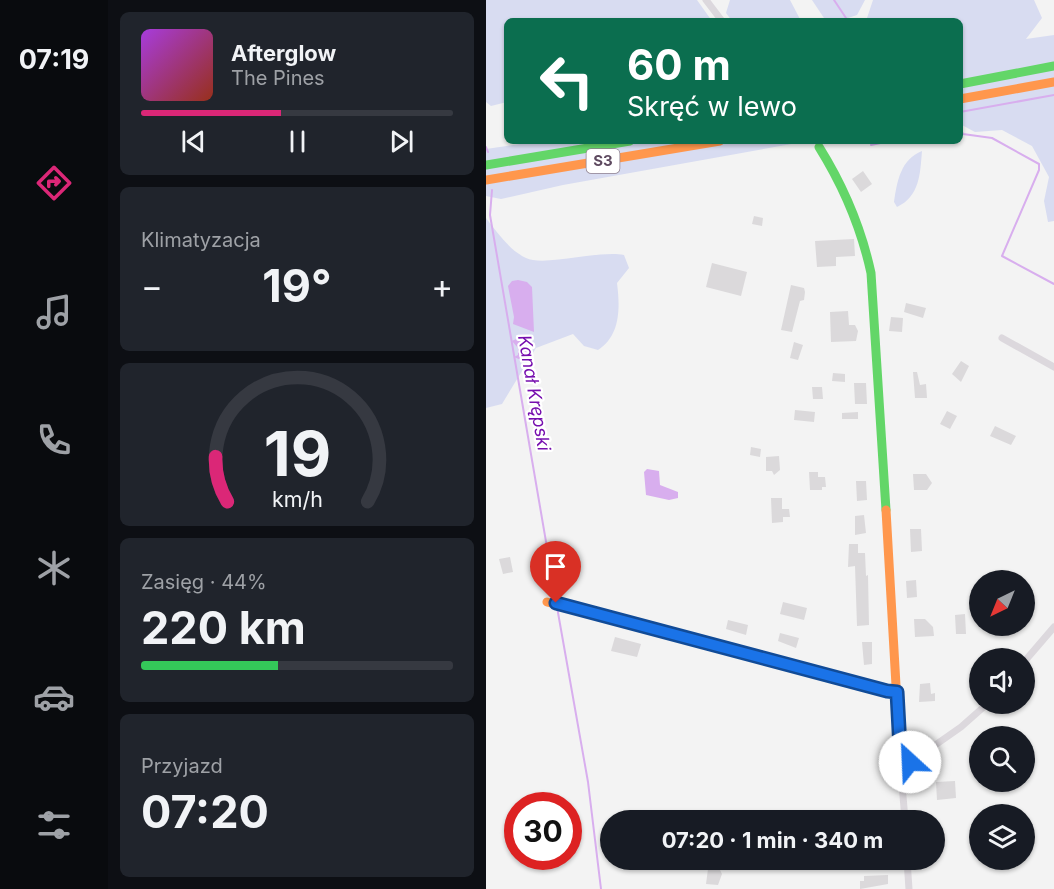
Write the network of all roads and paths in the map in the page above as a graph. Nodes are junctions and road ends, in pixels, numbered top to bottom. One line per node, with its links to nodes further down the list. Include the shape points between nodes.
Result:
1 (706, 0): 2 (street)
2 (720, 18)
3 (1054, 66): 5 (main road)
4 (1054, 82): 6 (main road)
5 (963, 83)
6 (963, 98)
7 (612, 144): 10 (main road, S3)
8 (702, 144): 11 (main road, S3)
9 (819, 147): 17 (main road, via 856,214 872,282)
10 (486, 165)
11 (486, 180)
12 (1002, 339): 13 (street)
13 (1054, 367)
14 (547, 602): 17 (main road)
15 (1054, 627): 16 (street)
16 (1035, 649)
17 (897, 692): 19 (main road, via 900,748)
18 (976, 714): 19 (street)
19 (909, 764): 20 (street, via 902,784)
20 (904, 810)
21 (908, 870): 22 (street)
22 (909, 889)

